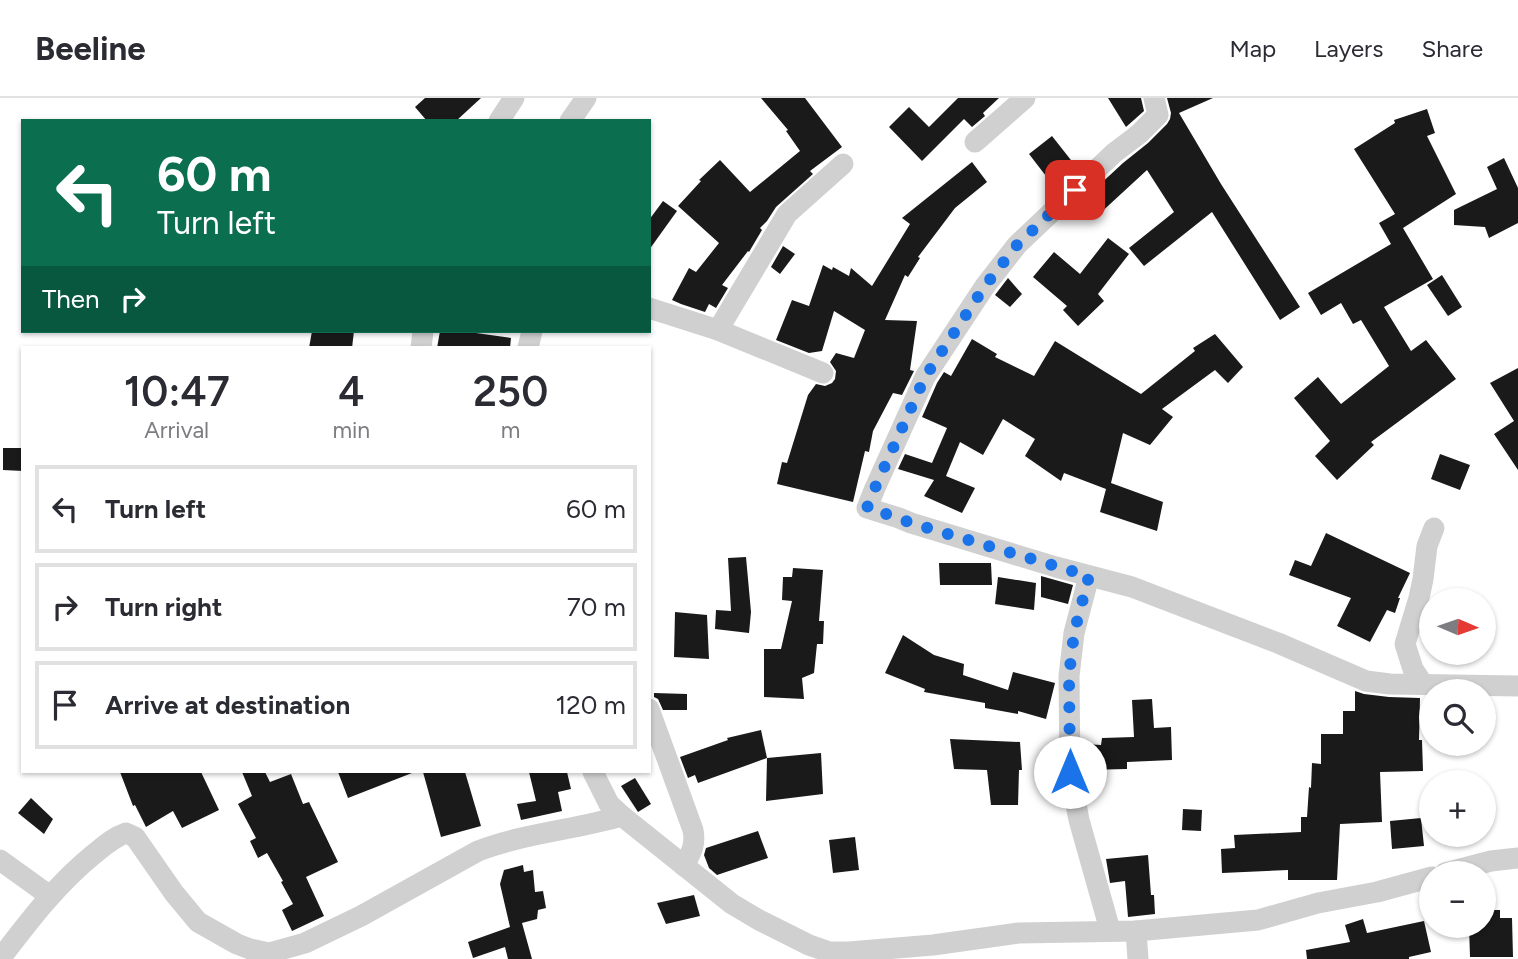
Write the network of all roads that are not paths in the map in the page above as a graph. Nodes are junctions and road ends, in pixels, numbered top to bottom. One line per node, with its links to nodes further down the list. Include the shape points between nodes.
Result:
1 (514, 98): 5 (street)
2 (586, 98): 6 (street)
3 (1025, 98): 7 (street)
4 (1154, 98): 13 (street, via 1158,116 1017,245 985,286 925,377 867,508)
5 (500, 119)
6 (571, 119)
7 (975, 142)
8 (844, 164): 10 (street, via 788,214)
9 (651, 309): 10 (street)
10 (718, 330): 11 (street)
11 (823, 373)
12 (1434, 528): 14 (street, via 1405,644)
13 (1089, 576): 15 (street, via 1132,587 1366,681); 27 (street, via 1070,665 1070,772)
14 (1420, 679)
15 (1419, 684)
16 (1496, 686): 17 (street)
17 (1518, 686)
18 (651, 715): 24 (street, via 695,839)
19 (594, 773): 20 (street, via 609,804)
20 (622, 816): 24 (street); 26 (street, via 478,851 361,916 305,943 269,953 237,944 198,922 135,837 126,833 97,851)
21 (1518, 858): 23 (street)
22 (0, 860): 26 (street)
23 (1491, 861)
24 (684, 866): 27 (street, via 750,915 829,952 1019,933)
25 (1419, 881): 28 (street, via 1258,920)
26 (50, 896): 29 (street)
27 (1110, 930): 28 (street)
28 (1136, 931): 30 (street)
29 (0, 959)
30 (1138, 959)

